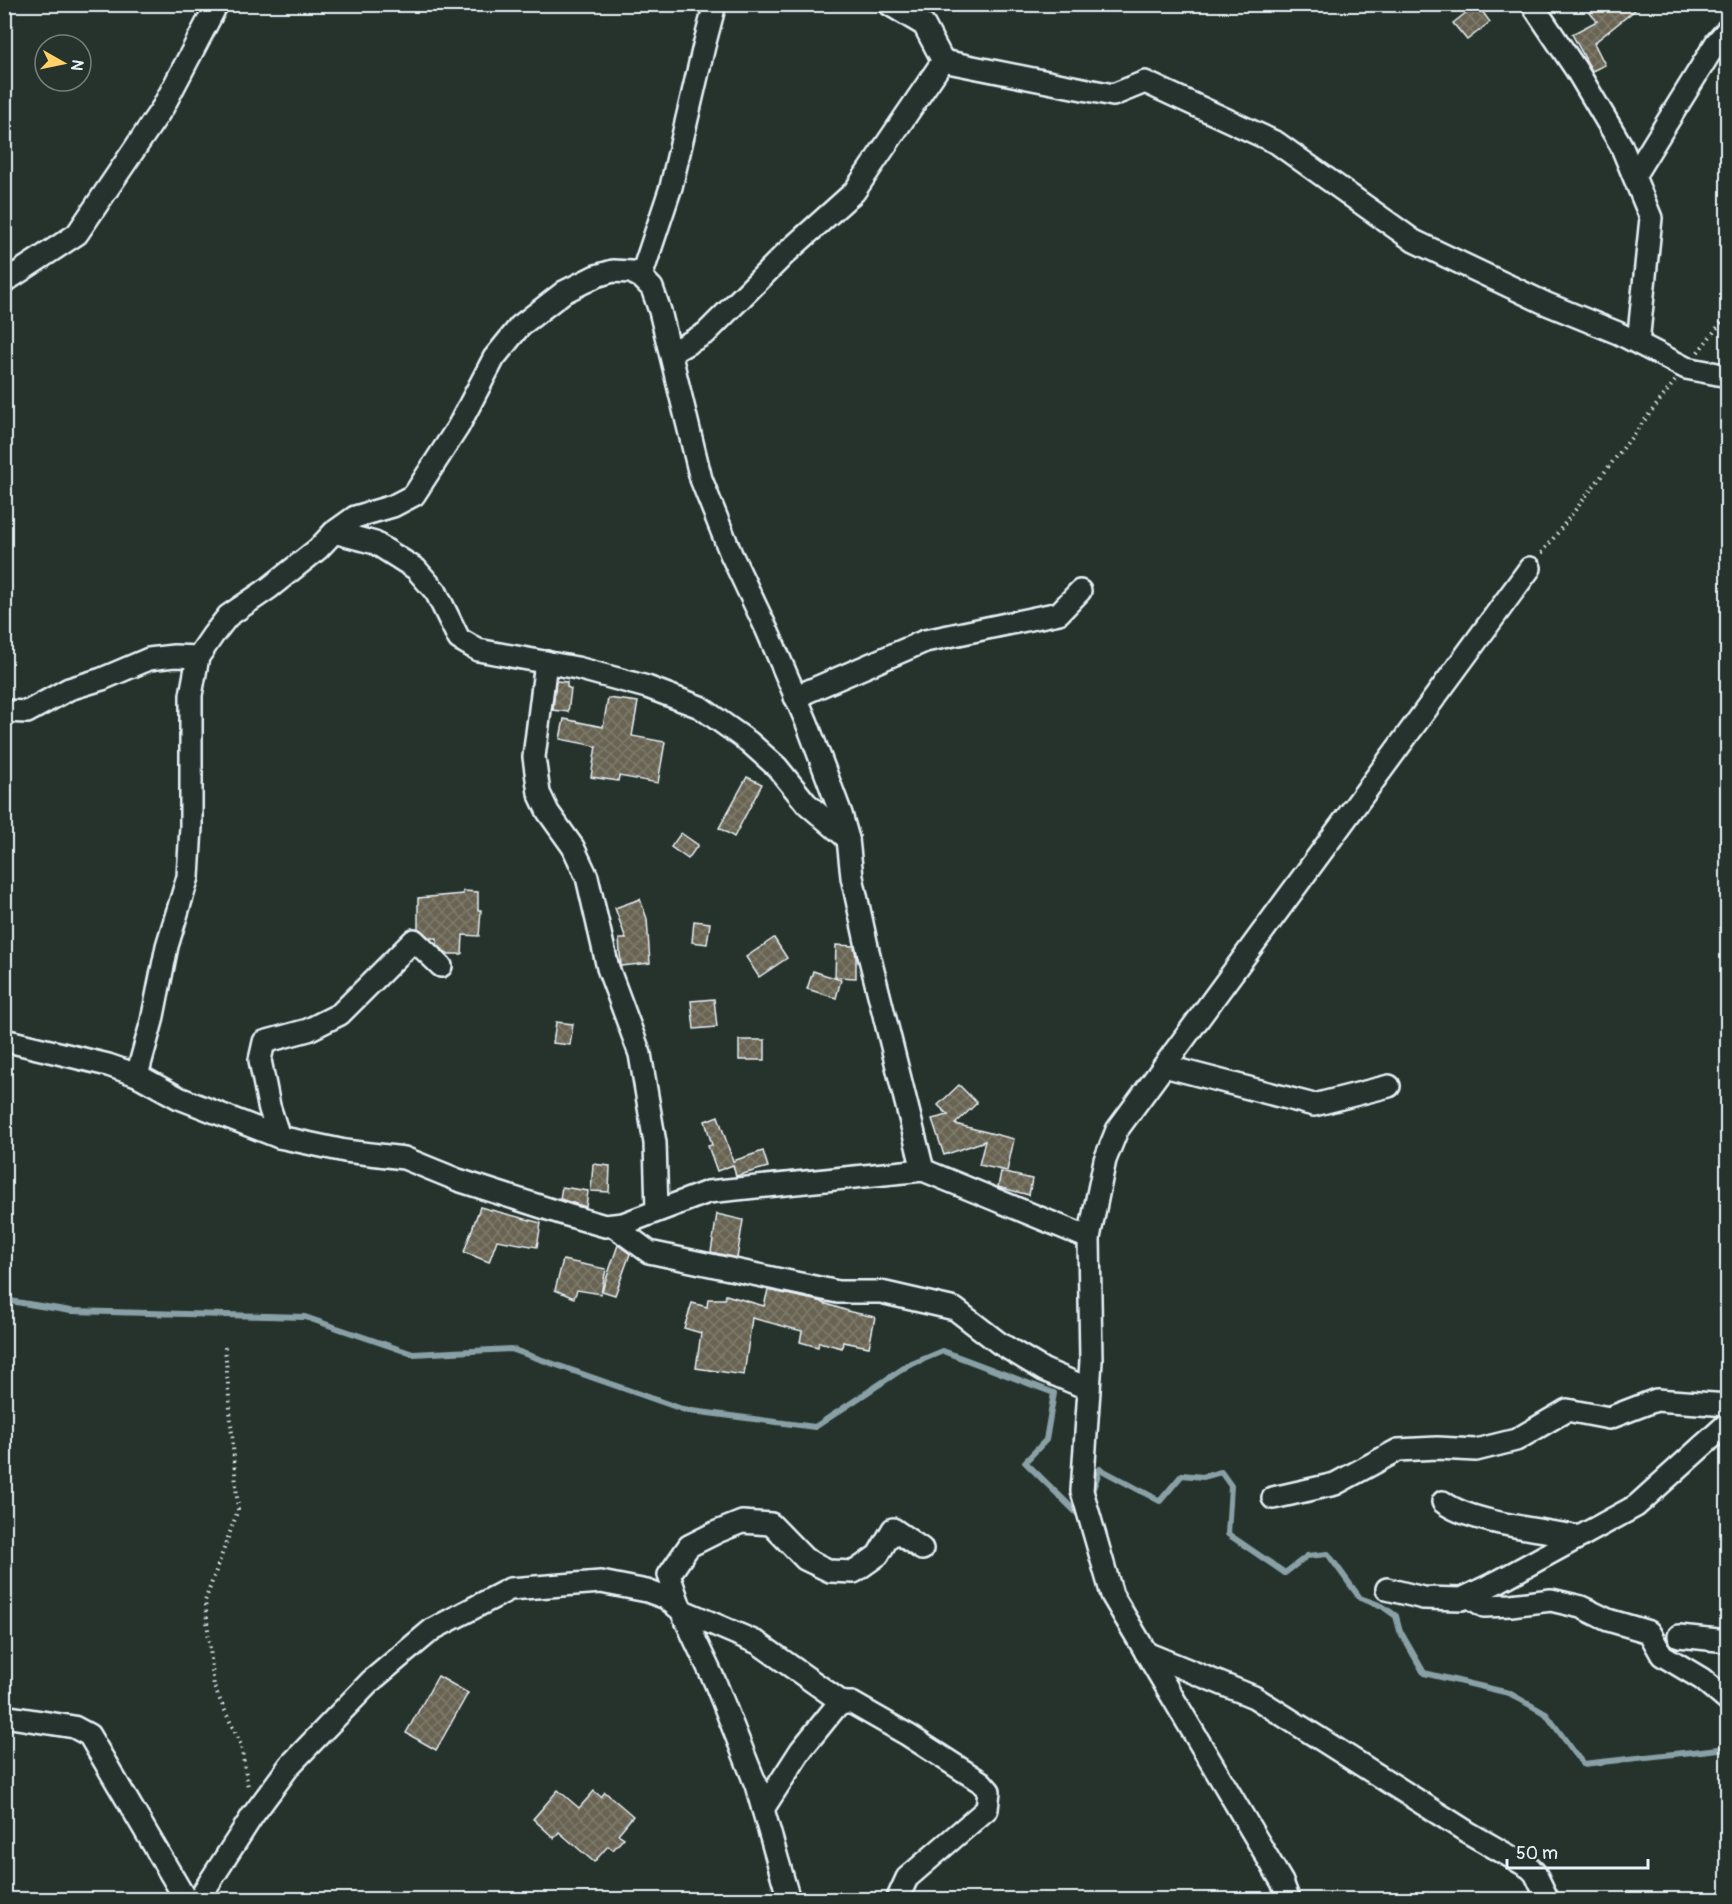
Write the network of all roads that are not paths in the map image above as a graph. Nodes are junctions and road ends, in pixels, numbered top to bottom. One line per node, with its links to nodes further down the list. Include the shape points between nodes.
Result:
1 (217, 4): 9 (street, via 163,107 77,234)
2 (716, 4): 8 (street, via 671,187)
3 (889, 4): 6 (street, via 924,25)
4 (1532, 4): 7 (street, via 1621,145)
5 (1728, 29): 7 (street)
6 (943, 61): 10 (street, via 1113,95 1145,82 1276,143 1414,241); 11 (street, via 854,192 706,333)
7 (1634, 176): 10 (street, via 1651,218)
8 (641, 277): 11 (street, via 652,288); 13 (street, via 631,272 596,276 564,292 520,326 494,358 458,427 414,495 355,517)
9 (4, 282)
10 (1638, 343): 12 (street, via 1686,368)
11 (671, 353): 18 (street, via 701,479)
12 (1728, 376)
13 (334, 532): 16 (street, via 269,588 228,616); 17 (street, via 375,543 416,569 436,592 459,639 478,650)
14 (1530, 568): 23 (street)
15 (1080, 591): 18 (street, via 1059,613 925,641)
16 (198, 657): 19 (street, via 149,659 69,689 27,712); 24 (street, via 191,695 188,877 167,946)
17 (546, 662): 20 (street, via 647,687 700,707 777,767 806,803); 28 (street, via 534,757 539,793 587,877 608,968 640,1054 655,1143)
18 (795, 697): 20 (street)
19 (4, 711)
20 (848, 839): 27 (street, via 868,951)
21 (441, 966): 26 (street, via 414,940 340,1014 308,1030 264,1042 260,1060 268,1106)
22 (4, 1040): 24 (street)
23 (1164, 1066): 25 (street, via 1314,1105); 30 (street, via 1117,1130 1105,1160)
24 (137, 1075): 26 (street, via 179,1098)
25 (1389, 1086)
26 (279, 1137): 29 (street, via 404,1158 458,1180)
27 (923, 1170): 28 (street, via 708,1192); 30 (street)
28 (657, 1210): 29 (street)
29 (614, 1226): 31 (street, via 649,1252 838,1292 881,1292 955,1309 999,1343 1044,1370)
30 (1089, 1238): 31 (street)
31 (1089, 1389): 43 (street, via 1082,1491 1112,1595)
32 (1728, 1405): 34 (street, via 1656,1400 1609,1418 1567,1410 1516,1440 1476,1450 1398,1450 1335,1484)
33 (1728, 1423): 36 (street, via 1636,1506)
34 (1273, 1498)
35 (1443, 1502): 36 (street, via 1453,1509 1491,1520)
36 (1580, 1537): 39 (street)
37 (922, 1549): 40 (street, via 893,1529 878,1555 854,1572 830,1570 805,1559 771,1524 742,1522 689,1546 669,1575)
38 (1387, 1589): 39 (street, via 1423,1598)
39 (1468, 1596): 44 (street, via 1484,1606 1551,1600 1649,1632 1662,1655 1702,1679)
40 (681, 1610): 45 (street, via 758,1643); 47 (street, via 715,1682); 49 (street, via 666,1598 601,1582 510,1589 433,1629 371,1681 290,1765)
41 (1679, 1636): 42 (street)
42 (1728, 1641)
43 (1146, 1653): 52 (street); 53 (street, via 1254,1697 1530,1868)
44 (1728, 1701)
45 (843, 1703): 47 (street, via 801,1750); 51 (street, via 852,1703 908,1735 989,1791 987,1809 907,1878)
46 (4, 1716): 48 (street, via 74,1727 89,1735)
47 (763, 1809): 50 (street)
48 (186, 1899)
49 (198, 1899)
50 (789, 1899)
51 (897, 1899)
52 (1289, 1899)
53 (1548, 1899)

